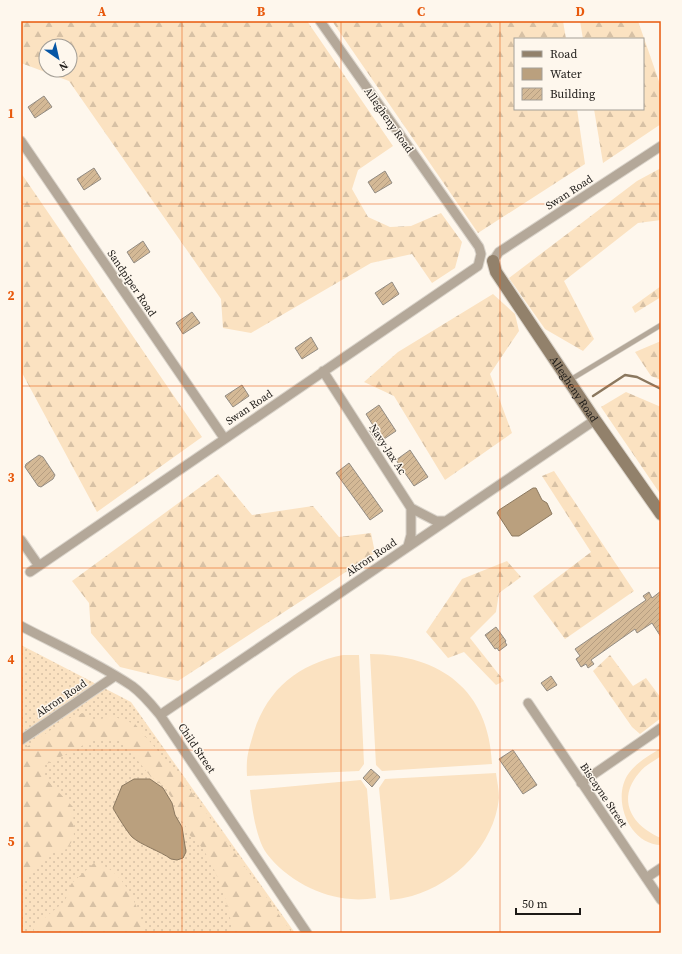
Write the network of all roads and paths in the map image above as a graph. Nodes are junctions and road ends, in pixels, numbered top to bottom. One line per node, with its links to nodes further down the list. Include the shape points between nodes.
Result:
1 (320, 21): 4 (street, Allegheny Road, via 479,247)
2 (21, 141): 10 (street, Sandpiper Road)
3 (661, 146): 5 (street, Swan Road, via 499,252)
4 (480, 260): 7 (street, Swan Road, via 474,270)
5 (493, 261): 8 (street, Allegheny Road, via 496,272)
6 (661, 325): 8 (lane)
7 (323, 371): 10 (street, Swan Road); 11 (street, Navy-Jax Ac)
8 (568, 380): 9 (street, Allegheny Road)
9 (595, 420): 12 (street, Allegheny Road); 13 (street, Akron Road)
10 (224, 438): 16 (street, Swan Road)
11 (412, 508): 13 (street, via 436,520); 15 (street)
12 (661, 514)
13 (446, 521): 15 (street, Akron Road)
14 (21, 540): 16 (street)
15 (408, 546): 21 (street, Akron Road)
16 (39, 566): 17 (street, Swan Road)
17 (30, 572)
18 (21, 626): 19 (street, Child Street)
19 (115, 676): 21 (street, Child Street, via 137,690); 23 (street, Akron Road)
20 (528, 703): 24 (street, Biscayne Street)
21 (160, 715): 28 (street, Child Street)
22 (661, 728): 24 (street)
23 (21, 740)
24 (581, 783): 26 (street, Biscayne Street)
25 (661, 868): 26 (street)
26 (646, 878): 27 (street, Biscayne Street)
27 (661, 900)
28 (307, 933)

